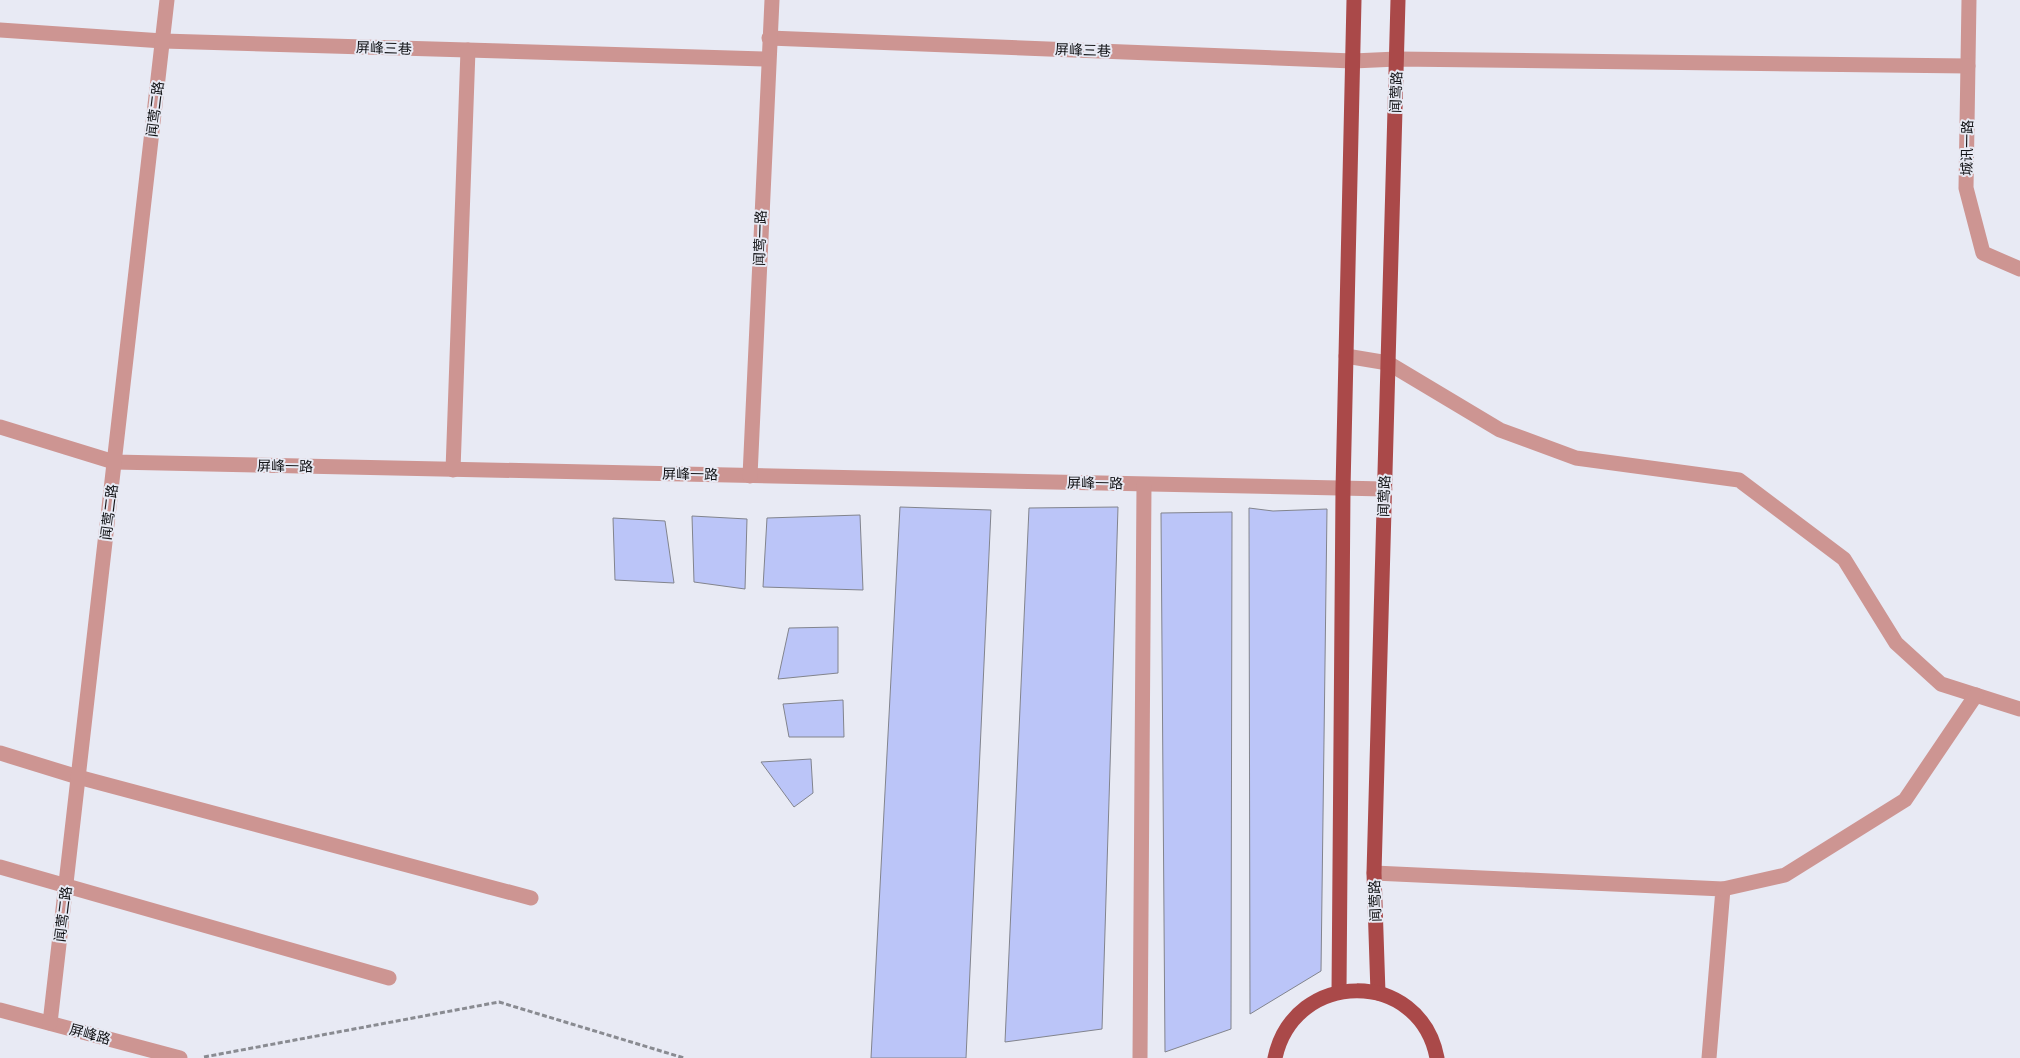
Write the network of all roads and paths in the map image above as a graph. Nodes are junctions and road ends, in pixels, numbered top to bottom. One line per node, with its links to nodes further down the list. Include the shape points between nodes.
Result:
1 (167, 0): 8 (street, 闻莺二路)
2 (772, 0): 7 (street, 闻莺一路)
3 (1354, 0): 12 (main road)
4 (1398, 0): 10 (main road, 闻莺路)
5 (1969, 0): 13 (street, 城讯一路)
6 (0, 30): 8 (street, 屏峰三巷)
7 (769, 38): 11 (street, 闻莺一路); 12 (street, 屏峰三巷)
8 (163, 41): 9 (street, 屏峰三巷); 18 (street, 闻莺二路)
9 (468, 50): 11 (street, 屏峰三巷); 19 (street)
10 (1397, 59): 12 (street, 屏峰三巷); 13 (street, 屏峰三巷); 16 (main road, 闻莺路)
11 (768, 60): 20 (street, 闻莺一路)
12 (1353, 61): 15 (main road)
13 (1968, 66): 14 (street, 城讯一路, via 1966,188 1980,244 1983,254)
14 (2020, 269)
15 (1346, 356): 16 (street); 22 (main road)
16 (1388, 363): 23 (main road, 闻莺路); 24 (street, via 1500,430 1576,458 1739,480 1844,559 1902,649 1941,684)
17 (0, 427): 18 (street, 屏峰一路)
18 (114, 462): 19 (street, 屏峰一路); 27 (street, 闻莺二路)
19 (453, 470): 20 (street, 屏峰一路)
20 (750, 476): 21 (street, 屏峰一路)
21 (1144, 484): 22 (street, 屏峰一路); 41 (street)
22 (1343, 489): 23 (street, 屏峰一路); 34 (main road)
23 (1385, 490): 29 (main road, 闻莺路)
24 (1976, 695): 25 (street); 31 (street, via 1905,800 1785,875)
25 (2020, 710)
26 (0, 753): 27 (street)
27 (78, 777): 30 (street, 闻莺二路); 32 (street)
28 (0, 867): 30 (street)
29 (1374, 873): 31 (street); 35 (main road, 闻莺路)
30 (66, 886): 33 (street); 37 (street, 闻莺二路)
31 (1723, 889): 44 (street)
32 (530, 898)
33 (390, 978)
34 (1339, 992): 35 (main road, via 1359,990); 42 (main road, via 1314,1001 1293,1019 1278,1042)
35 (1378, 993): 43 (main road, via 1402,1004 1421,1022 1434,1045)
36 (0, 1010): 37 (street, 屏峰路)
37 (50, 1023): 38 (street, 屏峰路)
38 (180, 1058)
39 (200, 1058): 40 (path, via 499,1002)
40 (684, 1058)
41 (1140, 1058)
42 (1275, 1058)
43 (1437, 1058)
44 (1709, 1058)

